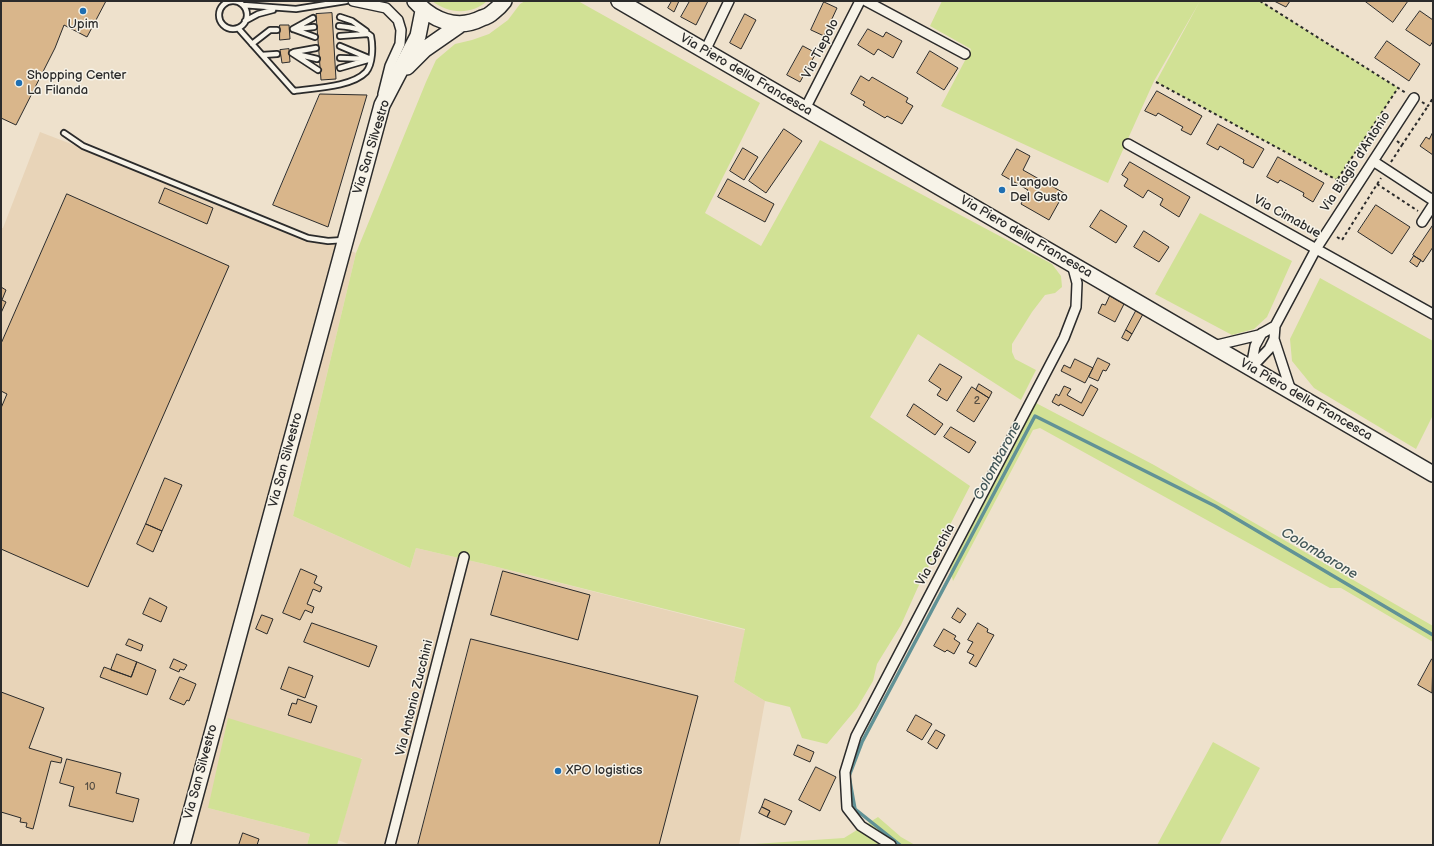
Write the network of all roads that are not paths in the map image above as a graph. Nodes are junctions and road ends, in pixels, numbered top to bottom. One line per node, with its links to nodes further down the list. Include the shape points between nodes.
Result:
1 (346, 1): 10 (lane, via 308,8)
2 (353, 1): 38 (street, via 386,8 398,20 401,30 400,44 390,66)
3 (504, 1): 14 (main road, via 492,13 475,22)
4 (620, 1): 26 (main road, Via Piero della Francesca)
5 (729, 1): 26 (street)
6 (860, 1): 39 (street, Via Tiepolo)
7 (866, 1): 29 (street)
8 (243, 5): 10 (lane); 13 (lane, via 247,13); 17 (lane, via 228,2 220,13 226,27)
9 (419, 6): 14 (main road, via 436,19); 36 (main road, Via San Silvestro, via 418,36)
10 (280, 9): 13 (lane, via 264,12)
11 (340, 17): 20 (lane, via 352,21)
12 (313, 18): 18 (lane)
13 (245, 21): 17 (lane)
14 (461, 24): 36 (main road, Via San Silvestro, via 425,49)
15 (340, 26): 20 (lane)
16 (314, 27): 18 (lane)
17 (238, 28): 23 (lane)
18 (293, 29): 22 (lane)
19 (277, 30): 23 (lane, via 270,30)
20 (368, 34): 21 (lane); 33 (lane, via 372,36)
21 (340, 36)
22 (315, 37)
23 (252, 44): 30 (lane)
24 (340, 46): 33 (lane)
25 (316, 48): 27 (lane)
26 (705, 51): 39 (main road, Via Piero della Francesca)
27 (292, 53): 32 (lane); 35 (lane)
28 (277, 54): 30 (lane)
29 (965, 54)
30 (262, 55): 33 (lane, via 294,91 353,80 367,71)
31 (340, 58): 33 (lane)
32 (316, 59)
33 (371, 60): 34 (lane)
34 (340, 68)
35 (318, 70)
36 (396, 77): 38 (main road, Via San Silvestro)
37 (1414, 98): 42 (street, Via Biagio d'Antonio)
38 (382, 106): 46 (main road, Via San Silvestro)
39 (806, 109): 48 (main road, Via Piero della Francesca)
40 (64, 133): 46 (lane, via 82,146 308,238)
41 (1128, 144): 47 (street, Via Cimabue)
42 (1373, 161): 43 (street); 47 (street, Via Biagio d'Antonio)
43 (1433, 198)
44 (1433, 205): 45 (street)
45 (1424, 219)
46 (345, 240): 58 (main road, Via San Silvestro)
47 (1316, 248): 49 (street, Via Cimabue); 50 (street, Via Biagio d'Antonio)
48 (1072, 264): 53 (main road, Via Piero della Francesca); 60 (street, Via Cerchia, via 1077,283 1076,307 1064,338 856,736 845,772 847,808 861,826)
49 (1433, 314)
50 (1275, 326): 51 (street); 52 (street, Via Biagio d'Antonio)
51 (1262, 333): 53 (street); 54 (street, via 1255,346)
52 (1274, 339): 54 (street, Via Biagio d'Antonio, via 1269,349); 55 (street, Via Biagio d'Antonio)
53 (1213, 346): 54 (main road, Via Piero della Francesca)
54 (1251, 368): 55 (main road, Via Piero della Francesca)
55 (1291, 391): 56 (main road, Via Piero della Francesca)
56 (1433, 474)
57 (464, 557): 59 (street, Via Antonio Zucchini)
58 (182, 845)
59 (390, 845)
60 (891, 845)

